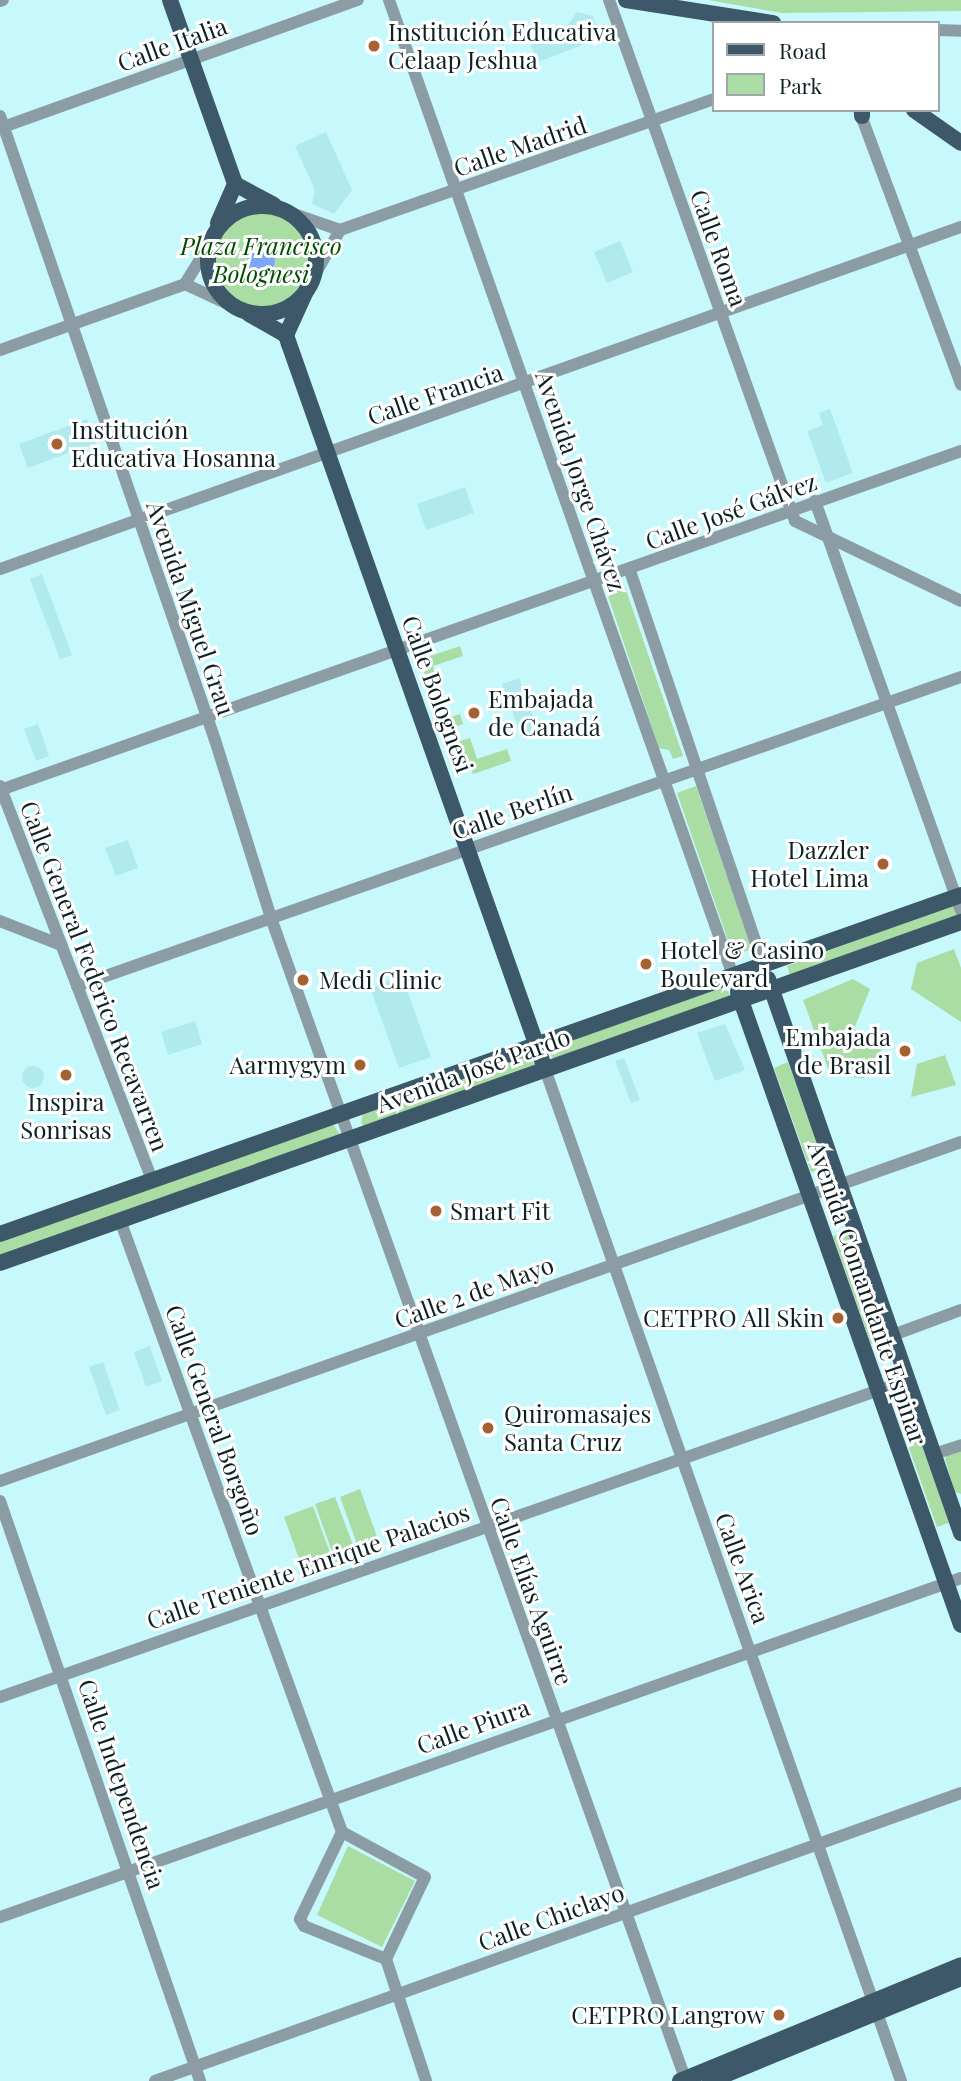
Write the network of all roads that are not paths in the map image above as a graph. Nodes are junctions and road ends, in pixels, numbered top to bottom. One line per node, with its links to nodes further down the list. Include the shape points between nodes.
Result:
1 (170, 0): 9 (main road)
2 (358, 0): 9 (street, Calle Italia)
3 (388, 0): 17 (street, Avenida Jorge Chávez)
4 (609, 0): 13 (street, Calle Roma)
5 (626, 0): 6 (main road)
6 (760, 21)
7 (940, 30): 8 (street)
8 (961, 31)
9 (191, 60): 14 (street, Calle Italia); 16 (main road)
10 (712, 100): 13 (street, Calle Madrid)
11 (861, 112): 22 (street)
12 (917, 112): 15 (main road)
13 (651, 122): 17 (street, Calle Madrid); 26 (street, Calle Roma)
14 (1, 123): 27 (street, Avenida Miguel Grau)
15 (961, 143)
16 (235, 184): 18 (main road); 21 (main road)
17 (457, 190): 20 (street, Calle Madrid); 30 (street, Avenida Jorge Chávez)
18 (284, 211): 20 (street); 21 (main road, via 244,209 226,219); 24 (main road, via 301,222 313,242 316,257)
19 (961, 227): 22 (street, Calle Francia)
20 (340, 230): 24 (street)
21 (211, 239): 23 (street); 25 (main road, via 210,277)
22 (911, 245): 26 (street, Calle Francia); 31 (street)
23 (184, 284): 25 (street); 27 (street)
24 (310, 285): 25 (main road, via 279,311); 28 (main road)
25 (238, 309): 28 (main road)
26 (721, 316): 30 (street, Calle Francia); 35 (street, Calle Roma)
27 (71, 324): 29 (street); 36 (street, Avenida Miguel Grau)
28 (286, 335): 33 (main road, Calle Bolognesi)
29 (0, 350)
30 (527, 384): 33 (street, Calle Francia); 41 (street, Avenida Jorge Chávez)
31 (961, 386)
32 (961, 451): 34 (street, Calle José Gálvez)
33 (329, 453): 36 (street, Calle Francia); 43 (main road, Calle Bolognesi)
34 (815, 501): 35 (street, Calle José Gálvez); 37 (street)
35 (792, 509): 37 (street, via 796,523); 40 (street, Calle José Gálvez)
36 (137, 521): 39 (street, Calle Francia); 46 (street, Avenida Miguel Grau)
37 (828, 538): 38 (street)
38 (838, 549): 42 (street); 45 (street)
39 (0, 569)
40 (630, 571): 41 (street, Calle José Gálvez); 47 (street, Avenida Jorge Chávez)
41 (593, 583): 43 (street, Calle José Gálvez); 48 (street, Avenida Jorge Chávez)
42 (961, 601)
43 (398, 652): 46 (street, Calle José Gálvez); 50 (main road, Calle Bolognesi)
44 (961, 677): 45 (street, Calle Berlín)
45 (887, 703): 47 (street, Calle Berlín); 51 (street)
46 (208, 719): 49 (street, Calle José Gálvez); 52 (street, Avenida Miguel Grau)
47 (697, 769): 48 (street, Calle Berlín); 56 (street, Avenida Jorge Chávez)
48 (663, 781): 50 (street, Calle Berlín); 57 (street, Avenida Jorge Chávez)
49 (1, 789): 55 (street, Calle General Federico Recavarren)
50 (469, 848): 52 (street, Calle Berlín); 61 (main road, Calle Bolognesi)
51 (959, 900): 56 (main road, Avenida José Pardo)
52 (271, 918): 58 (street, Calle Berlín); 63 (street, Avenida Miguel Grau)
53 (0, 920): 55 (street)
54 (961, 922): 59 (main road, Avenida José Pardo)
55 (61, 944): 58 (street, Calle General Federico Recavarren)
56 (764, 966): 57 (main road, Avenida José Pardo); 59 (main road, Avenida Comandante Espinar)
57 (733, 976): 60 (main road, Avenida Comandante Espinar); 61 (main road, Avenida José Pardo)
58 (77, 986): 66 (street, Calle General Federico Recavarren)
59 (771, 989): 60 (main road, Avenida José Pardo); 67 (main road, Avenida Comandante Espinar)
60 (741, 999): 62 (main road, Avenida José Pardo); 68 (main road, Avenida Comandante Espinar)
61 (536, 1045): 62 (main road, Calle Bolognesi); 63 (main road, Avenida José Pardo)
62 (545, 1069): 64 (main road, Avenida José Pardo); 72 (street, Calle Arica)
63 (340, 1114): 64 (street, Calle Elías Aguirre); 66 (main road, Avenida José Pardo)
64 (349, 1139): 69 (main road, Avenida José Pardo); 74 (street, Calle Elías Aguirre)
65 (961, 1142): 67 (street, Calle 2 de Mayo)
66 (152, 1180): 70 (main road, Avenida José Pardo)
67 (839, 1184): 68 (street, Calle 2 de Mayo); 75 (main road, Avenida Comandante Espinar)
68 (809, 1195): 72 (street, Calle 2 de Mayo); 77 (main road, Avenida Comandante Espinar)
69 (120, 1220): 71 (main road, Avenida José Pardo); 78 (street, Calle General Borgoño)
70 (0, 1234)
71 (0, 1263)
72 (614, 1264): 74 (street, Calle 2 de Mayo); 81 (street, Calle Arica)
73 (961, 1310): 75 (street)
74 (418, 1334): 78 (street, Calle 2 de Mayo); 85 (street, Calle Elías Aguirre)
75 (893, 1335): 76 (main road, Avenida Comandante Espinar)
76 (908, 1380): 77 (street, Calle Teniente Enrique Palacios); 80 (main road, Avenida Comandante Espinar)
77 (878, 1390): 81 (street, Calle Teniente Enrique Palacios); 87 (main road, Avenida Comandante Espinar)
78 (190, 1413): 82 (street, Calle 2 de Mayo); 88 (street, Calle General Borgoño)
79 (961, 1445): 80 (street)
80 (934, 1454): 84 (main road, Avenida Comandante Espinar)
81 (682, 1459): 85 (street, Calle Teniente Enrique Palacios); 90 (street, Calle Arica)
82 (0, 1481)
83 (0, 1501): 91 (street, Calle Independencia)
84 (956, 1503): 86 (main road, Avenida Comandante Espinar)
85 (486, 1526): 88 (street, Calle Teniente Enrique Palacios); 93 (street, Calle Elías Aguirre)
86 (961, 1533)
87 (954, 1581): 89 (main road, Avenida Comandante Espinar); 90 (street, Calle Piura)
88 (260, 1606): 91 (street, Calle Teniente Enrique Palacios); 95 (street, Calle General Borgoño)
89 (961, 1625)
90 (751, 1652): 93 (street, Calle Piura); 97 (street, Calle Arica)
91 (61, 1675): 92 (street, Calle Teniente Enrique Palacios); 98 (street, Calle Independencia)
92 (0, 1697)
93 (556, 1719): 95 (street, Calle Piura); 99 (street, Calle Elías Aguirre)
94 (961, 1793): 97 (street, Calle Chiclayo)
95 (330, 1799): 96 (street, Calle General Borgoño); 98 (street, Calle Piura)
96 (342, 1832): 101 (street, via 425,1877); 101 (street, via 300,1919 304,1926)
97 (819, 1845): 99 (street, Calle Chiclayo); 105 (street, Calle Arica)
98 (130, 1871): 100 (street, Calle Piura); 106 (street, Calle Independencia)
99 (625, 1912): 104 (street, Calle Chiclayo); 107 (street, Calle Elías Aguirre)
100 (0, 1917)
101 (386, 1959): 104 (street)
102 (961, 1965): 105 (main road)
103 (961, 1978): 105 (main road)
104 (396, 1994): 106 (street, Calle Chiclayo); 110 (street)
105 (876, 2006): 107 (main road); 111 (main road); 112 (street, Calle Arica)
106 (195, 2066): 108 (street, Calle Chiclayo); 109 (street, Calle Independencia)
107 (684, 2080)
108 (155, 2081)
109 (200, 2081)
110 (426, 2081)
111 (710, 2081)
112 (901, 2081)

